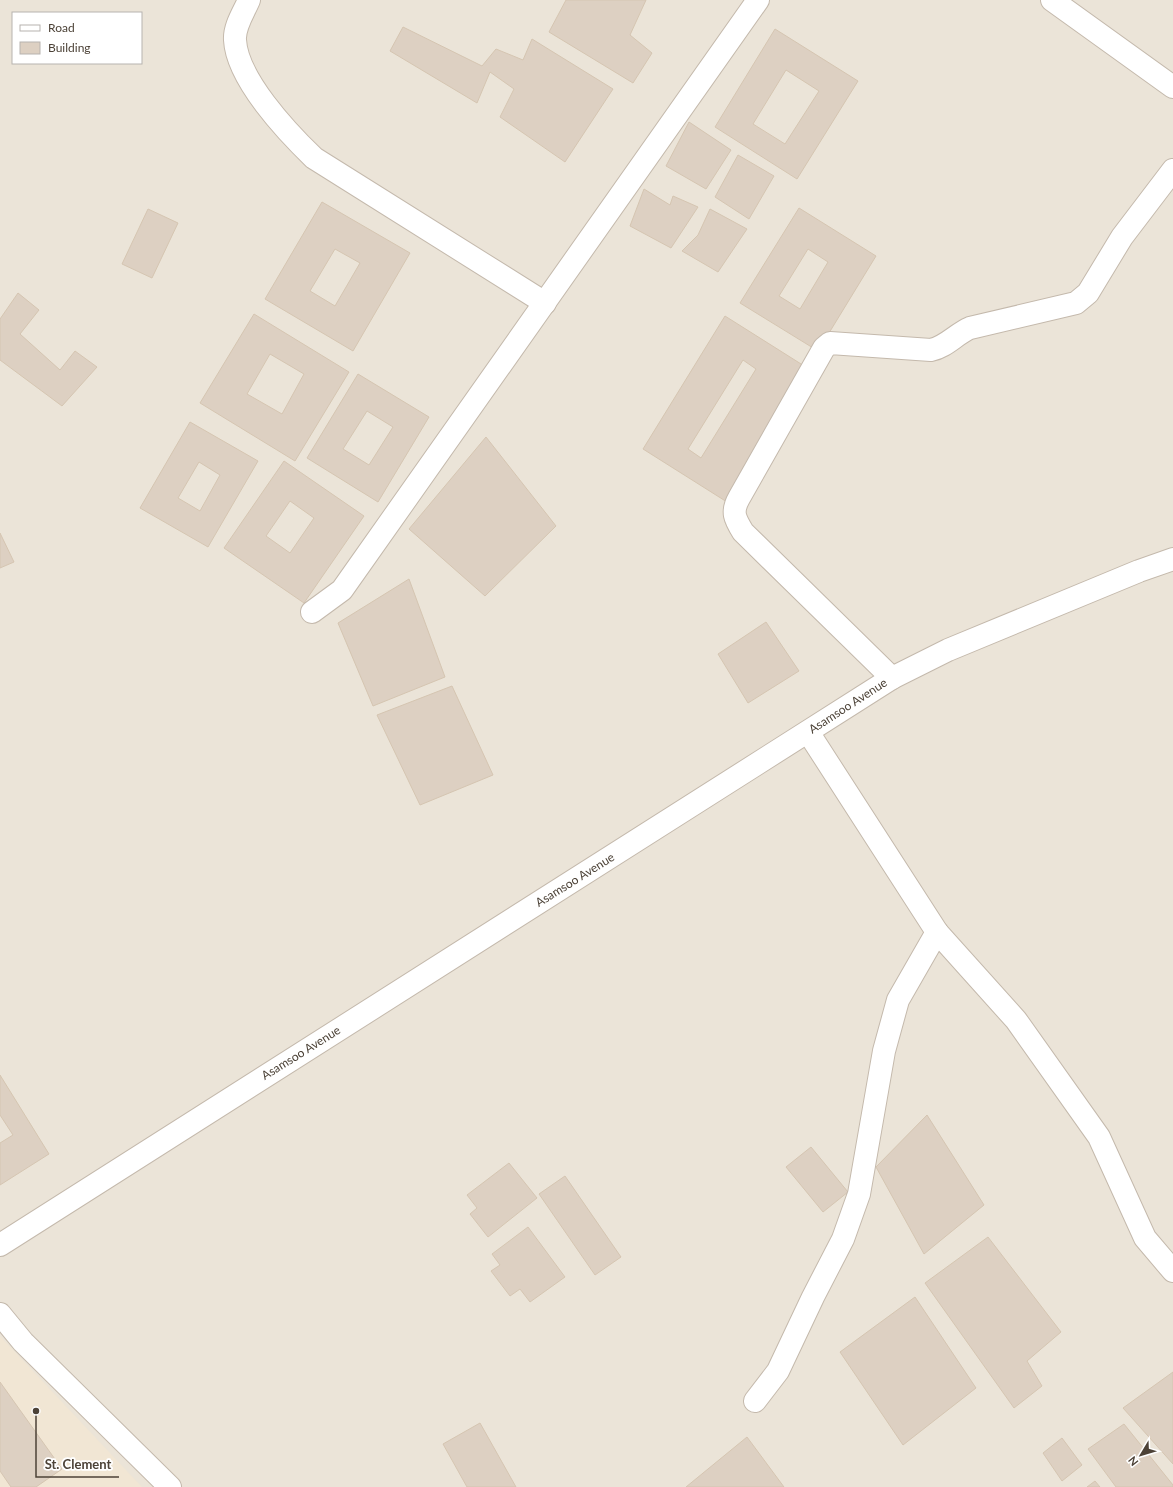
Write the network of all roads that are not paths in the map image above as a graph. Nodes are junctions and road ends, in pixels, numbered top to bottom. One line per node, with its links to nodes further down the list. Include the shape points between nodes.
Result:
1 (250, 0): 6 (street, via 237,27 237,52 256,91 294,140 318,161)
2 (758, 0): 6 (street)
3 (1052, 0): 4 (street)
4 (1173, 87)
5 (1173, 170): 9 (street, via 1122,237 1088,293 1076,303 970,328 931,350 830,343 824,348 739,498 734,508 736,520 743,532)
6 (545, 303): 8 (street, via 342,590)
7 (1173, 559): 9 (street, Asamsoo Avenue, via 948,650)
8 (312, 612)
9 (892, 678): 10 (street, Asamsoo Avenue)
10 (808, 732): 11 (street); 12 (street, Asamsoo Avenue)
11 (938, 932): 13 (street, via 1016,1020 1100,1137 1145,1238); 15 (street, via 898,1000 884,1051 859,1194 843,1239 778,1371)
12 (0, 1245)
13 (1173, 1271)
14 (0, 1314): 16 (street, via 23,1342)
15 (755, 1401)
16 (170, 1487)

